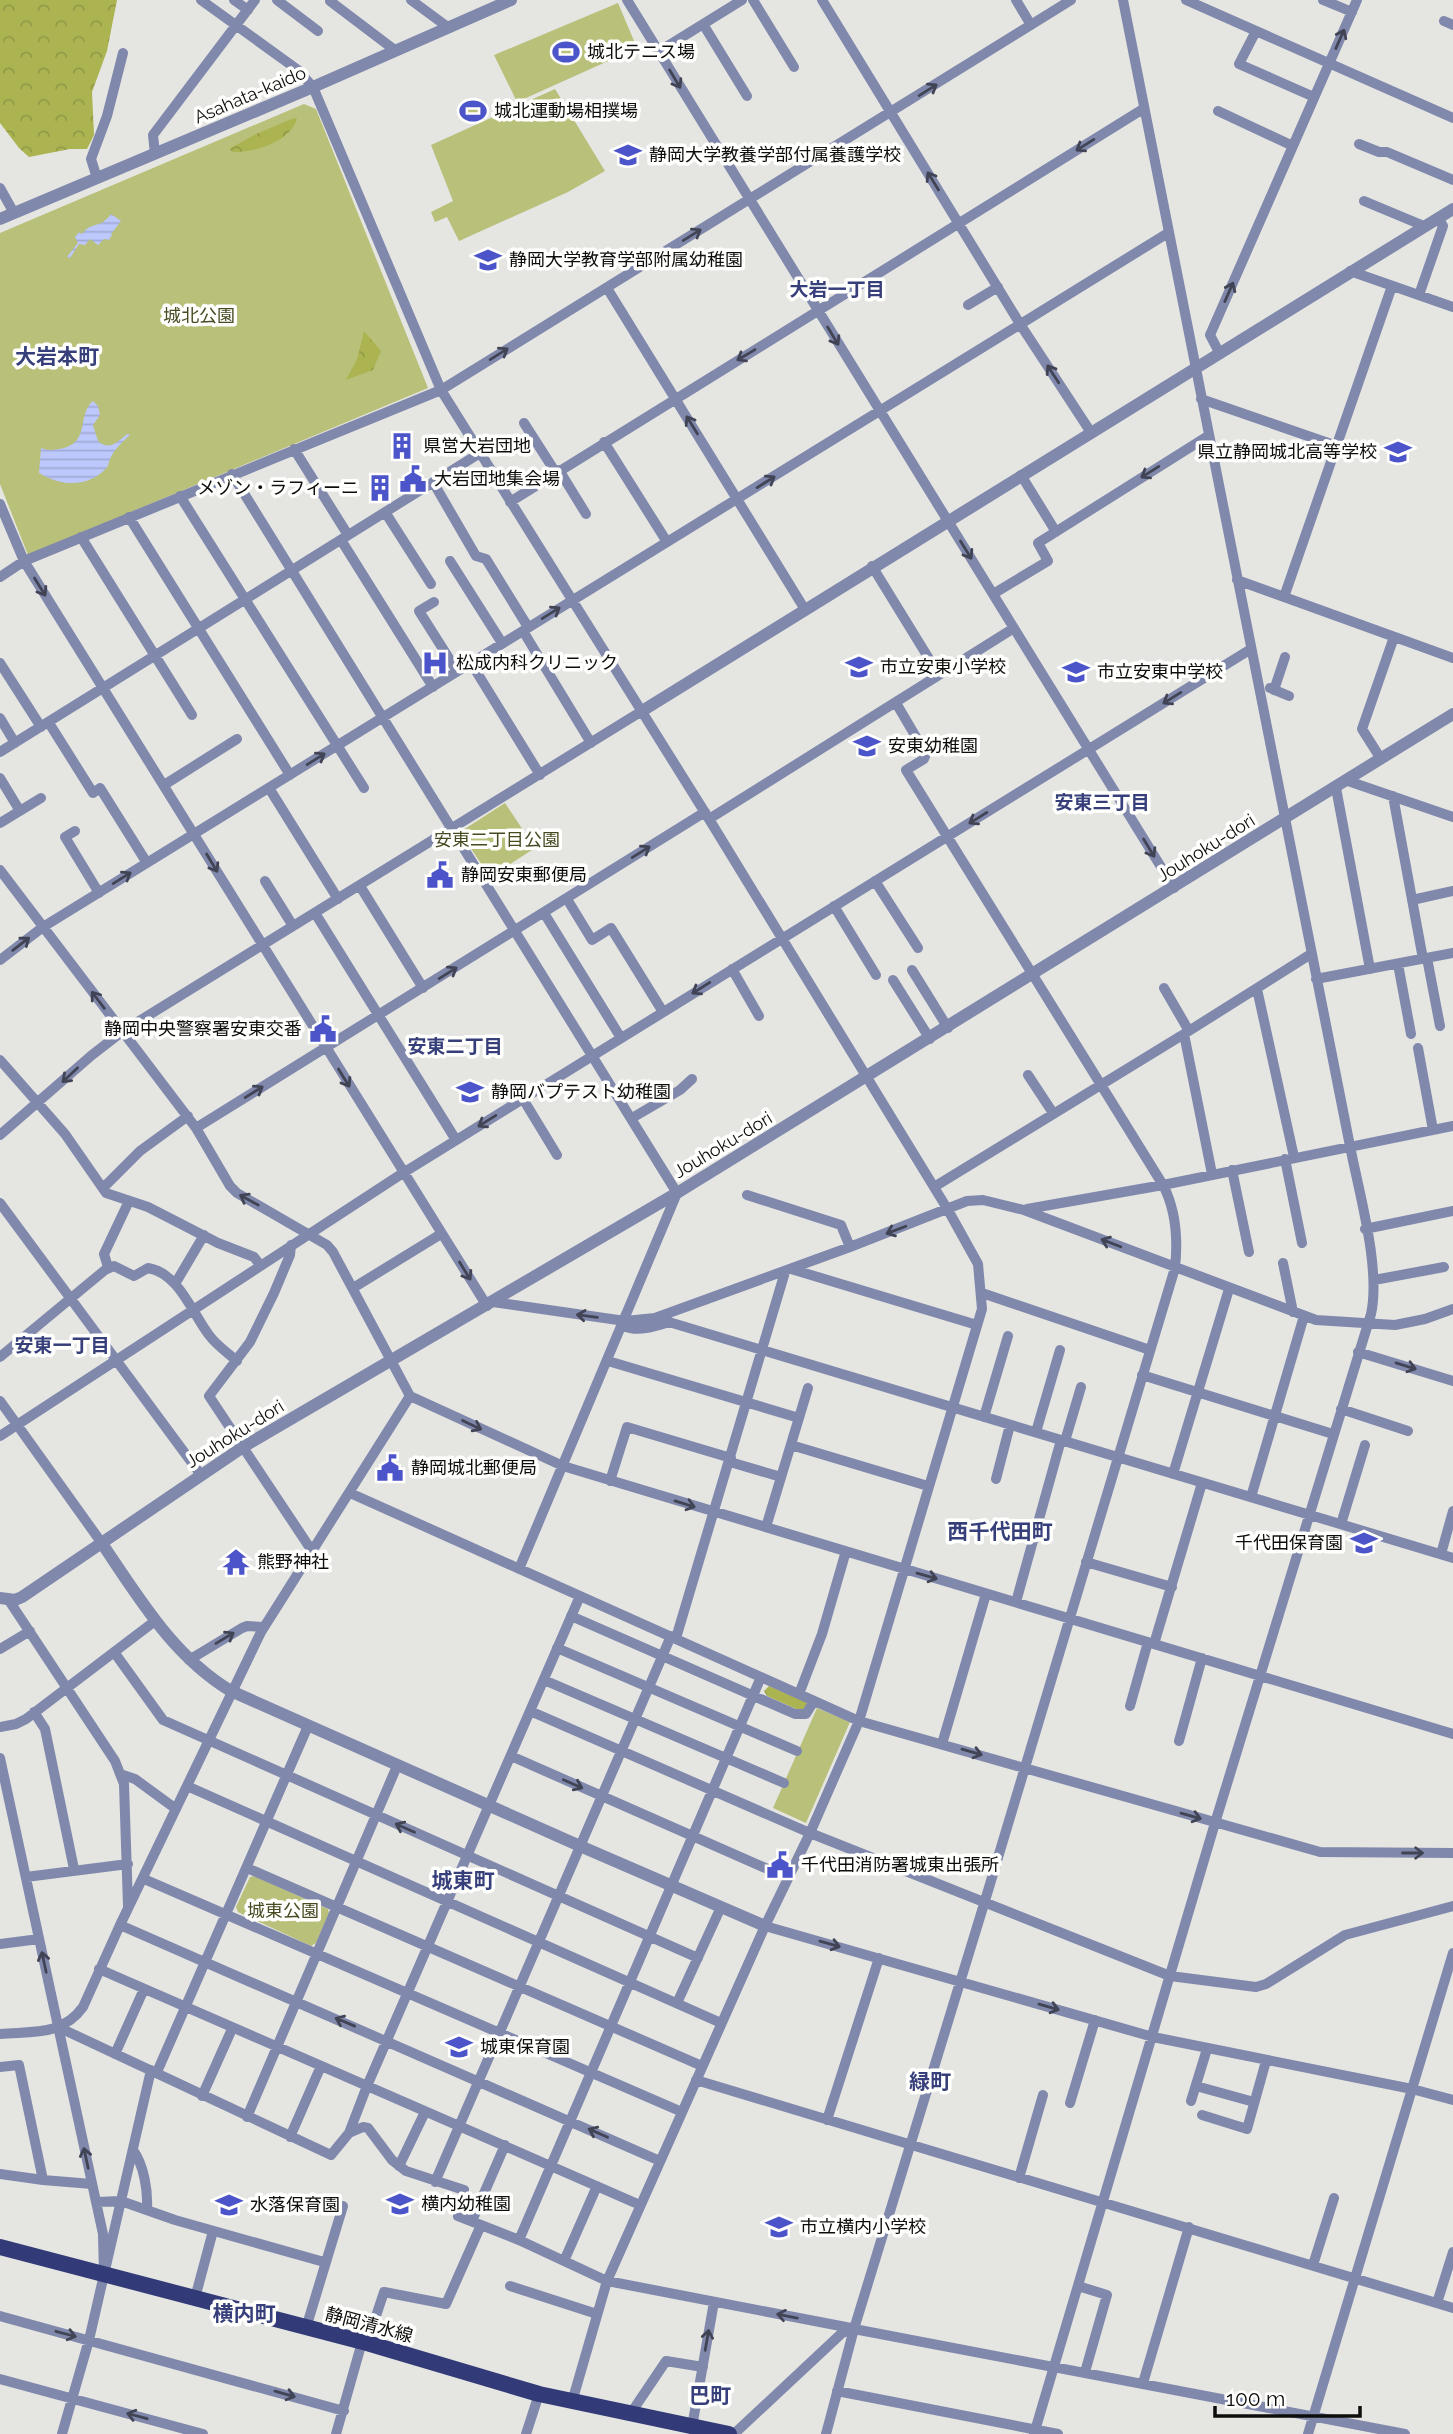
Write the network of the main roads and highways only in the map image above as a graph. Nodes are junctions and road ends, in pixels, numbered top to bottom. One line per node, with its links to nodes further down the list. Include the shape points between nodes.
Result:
1 (0, 2247): 2 (main road, 静岡清水線, via 539,2394)
2 (731, 2434)

